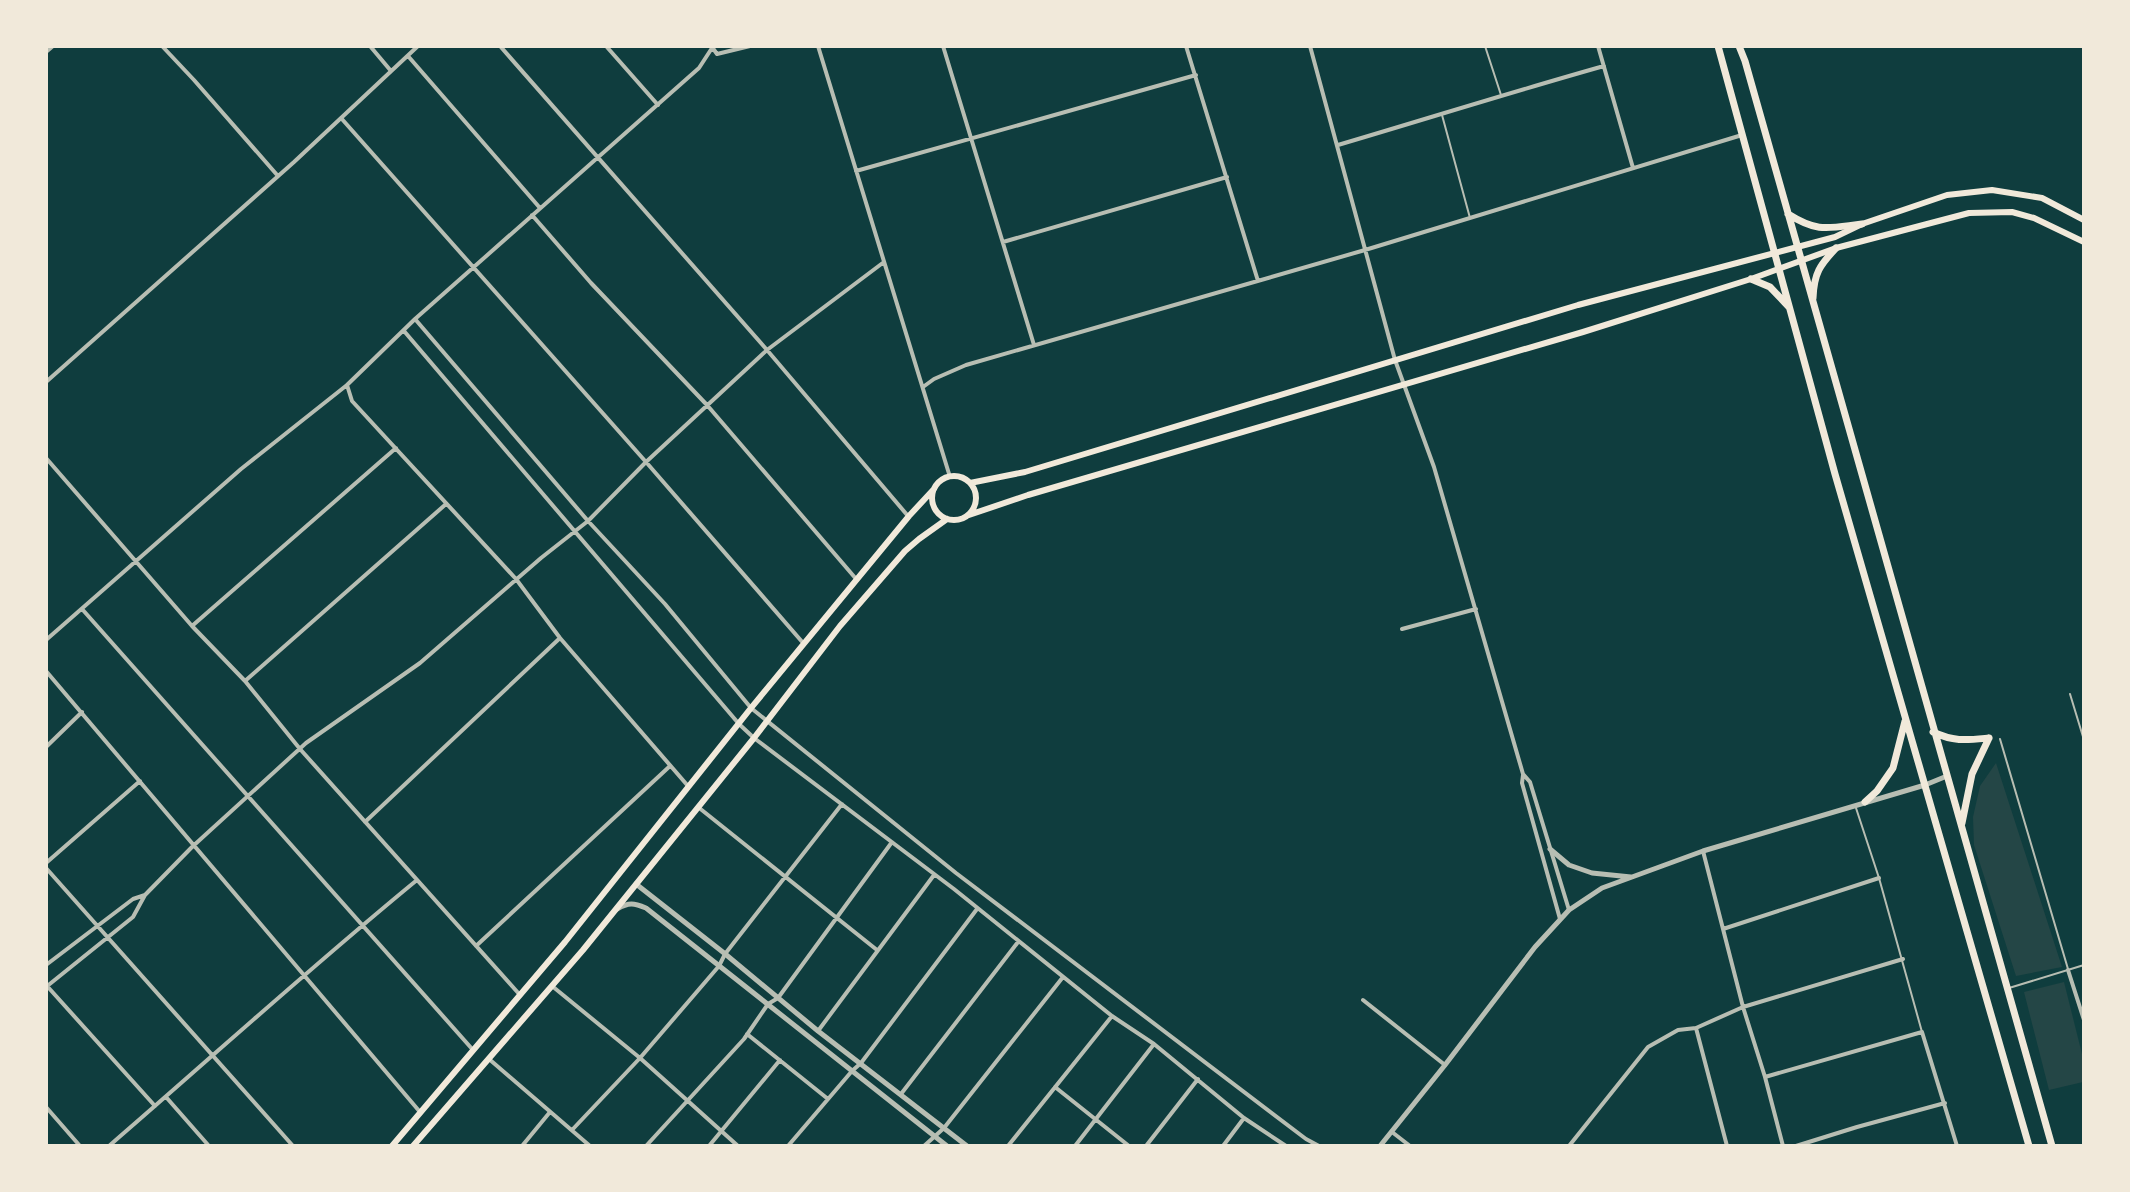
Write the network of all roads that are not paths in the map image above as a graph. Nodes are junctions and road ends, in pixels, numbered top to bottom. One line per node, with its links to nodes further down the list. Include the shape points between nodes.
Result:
1 (53, 46): 17 (street)
2 (162, 46): 32 (street)
3 (370, 46): 20 (street)
4 (418, 46): 18 (street)
5 (501, 46): 29 (street)
6 (606, 46): 23 (street)
7 (750, 46): 16 (street, via 717,54)
8 (818, 46): 31 (street)
9 (943, 46): 27 (street)
10 (1186, 46): 21 (street)
11 (1310, 46): 28 (street)
12 (1485, 46): 22 (lane)
13 (1598, 46): 19 (street)
14 (1718, 46): 26 (main road)
15 (1739, 46): 35 (main road)
16 (712, 47): 23 (street, via 699,68)
17 (46, 52)
18 (408, 56): 20 (street); 34 (street)
19 (1604, 66): 22 (street); 30 (street)
20 (391, 71): 25 (street)
21 (1196, 75): 27 (street); 33 (street)
22 (1500, 95): 24 (street)
23 (658, 105): 29 (street)
24 (1442, 115): 28 (street); 37 (lane)
25 (340, 118): 32 (street); 48 (street)
26 (1742, 135): 30 (street); 45 (main road)
27 (971, 137): 31 (street); 40 (street)
28 (1338, 145): 44 (street)
29 (597, 158): 34 (street); 57 (street)
30 (1633, 168): 37 (street)
31 (856, 171): 47 (street)
32 (278, 176): 59 (street)
33 (1227, 177): 40 (street); 51 (street)
34 (540, 208): 36 (street)
35 (1787, 214): 39 (main road, via 1806,226); 42 (main road)
36 (532, 215): 48 (street); 63 (street)
37 (1470, 218): 44 (street)
38 (2084, 220): 39 (main road, via 2043,198 1992,190 1947,195)
39 (1862, 224): 42 (main road)
40 (1003, 242): 56 (street)
41 (2084, 242): 43 (main road, via 2012,212 1969,213)
42 (1797, 248): 45 (main road); 46 (main road)
43 (1836, 248): 46 (main road); 52 (main road, via 1813,282)
44 (1365, 250): 51 (street); 58 (street)
45 (1776, 254): 49 (main road); 58 (main road, via 1578,305)
46 (1799, 260): 49 (main road); 52 (main road)
47 (884, 262): 57 (street); 62 (street)
48 (473, 268): 54 (street); 66 (street)
49 (1779, 268): 50 (main road); 53 (main road)
50 (1751, 279): 53 (main road, via 1770,287); 61 (main road)
51 (1258, 281): 56 (street)
52 (1812, 306): 94 (main road)
53 (1790, 308): 91 (main road)
54 (415, 320): 55 (street); 74 (street)
55 (404, 331): 60 (street); 75 (street)
56 (1034, 345): 62 (street, via 966,365)
57 (767, 350): 63 (street); 72 (street)
58 (1395, 360): 61 (street); 68 (main road, via 1025,472)
59 (46, 382)
60 (347, 385): 64 (street, via 352,401); 76 (street, via 241,469)
61 (1404, 385): 71 (main road); 80 (street, via 1434,467)
62 (923, 387): 67 (street)
63 (707, 405): 66 (street); 78 (street)
64 (396, 448): 70 (street); 81 (street)
65 (46, 458): 76 (street)
66 (646, 462): 74 (street); 85 (street)
67 (950, 477): 68 (main road); 69 (main road)
68 (970, 483): 71 (main road, via 976,502)
69 (934, 489): 72 (main road); 73 (main road, via 936,510)
70 (446, 504): 77 (street); 87 (street)
71 (969, 515): 73 (main road)
72 (909, 516): 78 (main road)
73 (947, 519): 92 (main road, via 905,551)
74 (588, 521): 75 (street); 89 (street, via 665,604)
75 (575, 531): 77 (street); 93 (street)
76 (136, 561): 79 (street); 81 (street)
77 (516, 579): 83 (street); 99 (street, via 420,663)
78 (858, 581): 85 (main road)
79 (82, 609): 84 (street); 106 (street)
80 (1476, 609): 82 (street); 101 (street)
81 (192, 626): 87 (street)
82 (1402, 629)
83 (560, 638): 100 (street); 111 (street)
84 (46, 640)
85 (805, 644): 89 (main road)
86 (46, 671): 90 (street)
87 (245, 681): 99 (street)
88 (2070, 694): 97 (lane)
89 (751, 708): 92 (street); 93 (main road)
90 (82, 712): 98 (street); 103 (street)
91 (1906, 719): 104 (main road); 107 (main road, via 1893,768)
92 (767, 720): 95 (main road); 210 (street, via 956,873)
93 (739, 724): 95 (street); 105 (main road)
94 (1934, 732): 102 (main road); 112 (main road, via 1948,739 1989,738 1972,774)
95 (754, 738): 108 (street); 110 (main road)
96 (2000, 739): 143 (lane)
97 (2084, 740)
98 (46, 747)
99 (300, 749): 106 (street); 111 (street)
100 (670, 766): 105 (street); 136 (street)
101 (1523, 774): 115 (street, via 1530,782); 130 (street, via 1522,783)
102 (1947, 776): 104 (street); 112 (main road)
103 (140, 781): 114 (street); 117 (street)
104 (1925, 785): 107 (street); 217 (main road)
105 (689, 787): 149 (main road)
106 (247, 797): 114 (street); 131 (street)
107 (1865, 802): 109 (street)
108 (842, 804): 113 (street); 120 (street)
109 (1855, 805): 116 (street); 122 (lane)
110 (698, 807): 120 (street); 124 (main road)
111 (365, 822): 123 (street)
112 (1961, 824): 148 (main road)
113 (892, 842): 119 (street); 129 (street)
114 (194, 845): 125 (street); 144 (street)
115 (1550, 849): 121 (street, via 1569,865 1592,873); 128 (street)
116 (1703, 851): 121 (street); 133 (street)
117 (46, 863)
118 (46, 868): 132 (street)
119 (934, 875): 127 (street); 137 (street)
120 (787, 877): 129 (street); 138 (street)
121 (1632, 877): 128 (street, via 1602,888)
122 (1879, 878): 133 (street); 139 (lane)
123 (417, 880): 131 (street); 136 (street)
124 (636, 884): 126 (main road); 138 (street)
125 (145, 895): 132 (street, via 133,899); 134 (street, via 133,917)
126 (615, 909): 142 (street, via 626,903 646,909); 147 (main road)
127 (977, 909): 135 (street); 166 (street)
128 (1569, 910): 130 (street)
129 (837, 918): 137 (street); 150 (street)
130 (1560, 919): 167 (street)
131 (362, 925): 144 (street); 161 (street)
132 (97, 926): 134 (street); 140 (street)
133 (1724, 929): 153 (street)
134 (109, 937): 146 (street); 162 (street)
135 (1018, 942): 145 (street); 172 (street)
136 (476, 946): 149 (street)
137 (877, 950): 157 (street)
138 (725, 954): 142 (street); 150 (street)
139 (1903, 959): 153 (street); 158 (lane)
140 (46, 965)
141 (2084, 965): 143 (lane)
142 (719, 966): 152 (street); 163 (street)
143 (2068, 970): 148 (lane); 155 (street)
144 (305, 976): 162 (street); 180 (street)
145 (1063, 976): 154 (street); 183 (street)
146 (47, 986): 177 (street)
147 (552, 986): 163 (street); 164 (main road)
148 (2009, 988): 218 (main road)
149 (521, 995): 161 (main road)
150 (778, 998): 152 (street); 157 (street)
151 (1363, 1000): 167 (street)
152 (768, 1005): 159 (street); 168 (street)
153 (1743, 1007): 156 (street); 169 (street)
154 (1112, 1016): 160 (street); 171 (street)
155 (2084, 1020)
156 (1696, 1028): 212 (street, via 1678,1030 1648,1047); 213 (street)
157 (818, 1031): 166 (street)
158 (1922, 1032): 169 (street); 176 (street)
159 (747, 1034): 165 (street); 175 (street)
160 (1154, 1044): 170 (street); 182 (street)
161 (473, 1051): 180 (main road)
162 (214, 1056): 173 (street); 192 (street)
163 (640, 1058): 175 (street); 184 (street)
164 (489, 1059): 179 (street); 194 (main road)
165 (780, 1060): 174 (street); 186 (street)
166 (861, 1063): 168 (street); 172 (street)
167 (1445, 1065): 185 (street)
168 (852, 1071): 174 (street); 187 (street)
169 (1765, 1077): 214 (street)
170 (1197, 1080): 181 (street); 207 (street)
171 (1055, 1087): 182 (street); 204 (street)
172 (901, 1094): 183 (street)
173 (166, 1097): 177 (street); 191 (street)
174 (828, 1099): 200 (street)
175 (687, 1100): 186 (street); 197 (street)
176 (1945, 1103): 215 (street); 216 (street)
177 (155, 1106): 190 (street)
178 (46, 1107): 189 (street)
179 (550, 1112): 184 (street); 195 (street)
180 (420, 1113): 193 (main road)
181 (1244, 1118): 208 (street); 209 (street)
182 (1094, 1119): 205 (street); 206 (street)
183 (944, 1128): 187 (street); 203 (street)
184 (572, 1130): 196 (street)
185 (1391, 1131): 188 (street); 211 (street)
186 (722, 1132): 198 (street); 199 (street)
187 (935, 1136): 201 (street); 202 (street)
188 (1382, 1144)
189 (80, 1146)
190 (109, 1146)
191 (209, 1146)
192 (293, 1146)
193 (392, 1146)
194 (413, 1146)
195 (522, 1146)
196 (590, 1146)
197 (646, 1146)
198 (709, 1146)
199 (738, 1146)
200 (788, 1146)
201 (924, 1146)
202 (947, 1146)
203 (967, 1146)
204 (1008, 1146)
205 (1075, 1146)
206 (1130, 1146)
207 (1146, 1146)
208 (1223, 1146)
209 (1286, 1146)
210 (1319, 1146)
211 (1410, 1146)
212 (1569, 1146)
213 (1727, 1146)
214 (1783, 1146)
215 (1796, 1146)
216 (1957, 1146)
217 (2029, 1146)
218 (2052, 1146)

